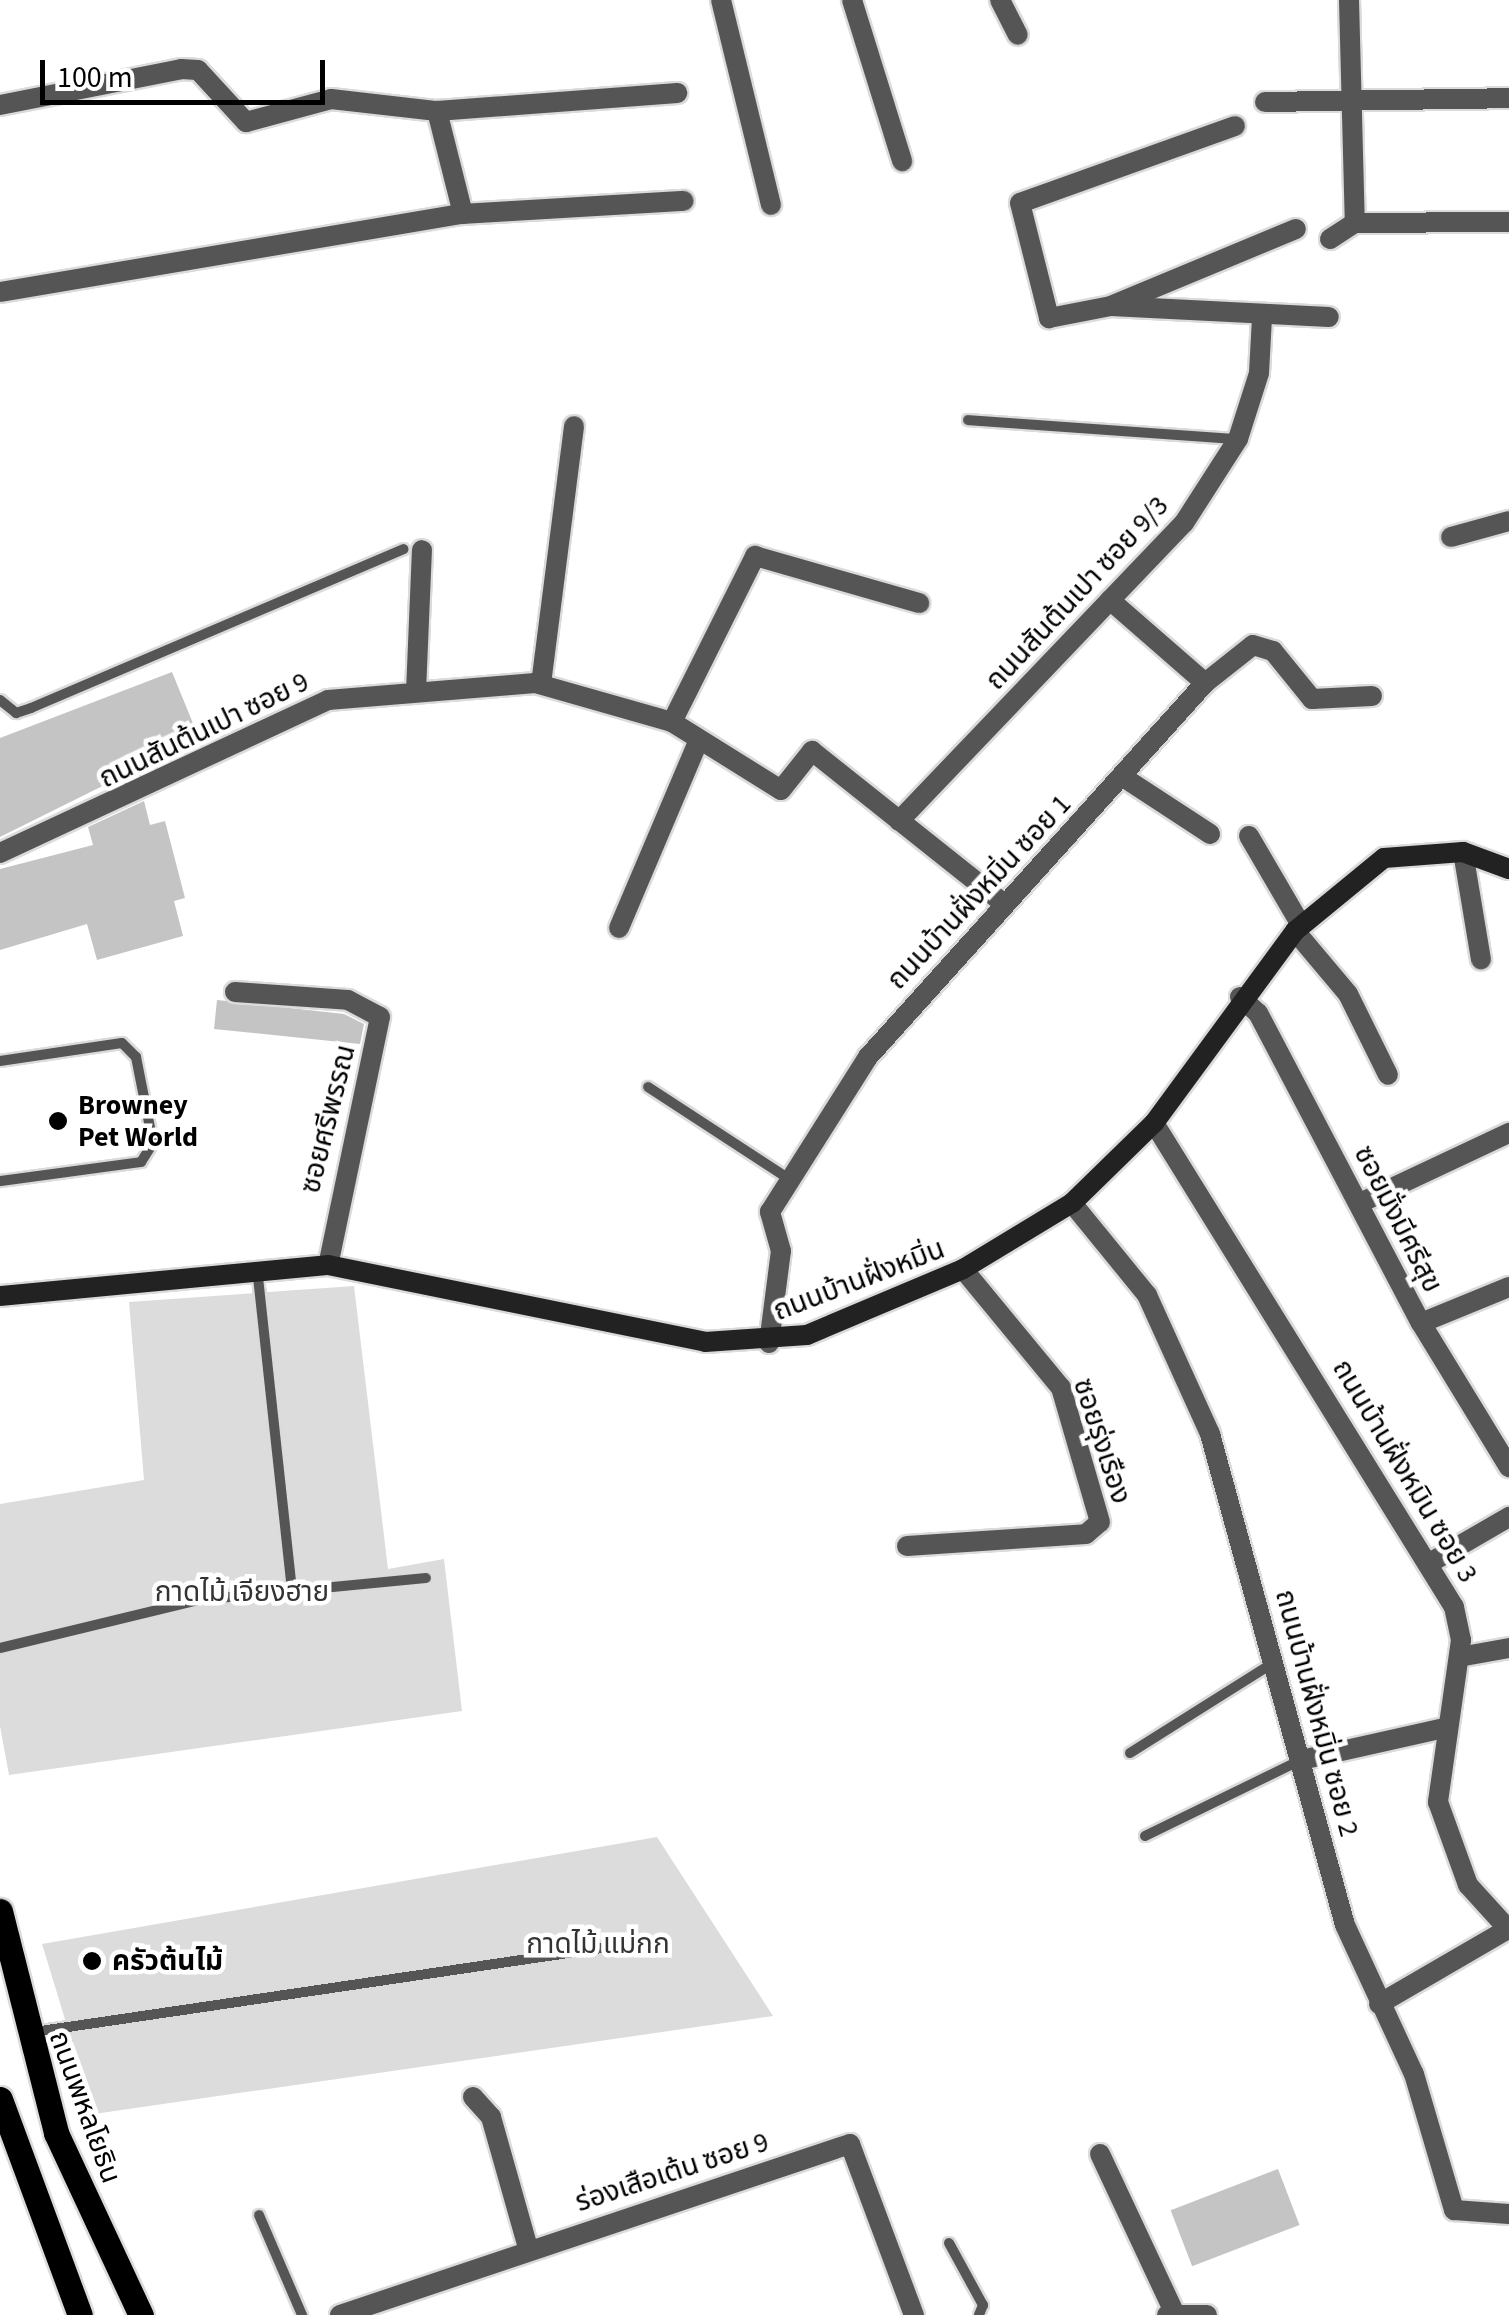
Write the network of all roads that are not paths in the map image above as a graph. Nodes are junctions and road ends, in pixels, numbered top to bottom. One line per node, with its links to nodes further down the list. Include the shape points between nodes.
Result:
1 (721, 0): 15 (street)
2 (852, 0): 13 (street)
3 (1000, 0): 5 (street)
4 (1349, 0): 8 (street)
5 (1018, 36)
6 (676, 92): 11 (street)
7 (1509, 98): 8 (street)
8 (1352, 100): 9 (street); 17 (street)
9 (1265, 102)
10 (0, 105): 11 (street, via 198,70 246,122 331,99)
11 (437, 111): 16 (street)
12 (1235, 126): 22 (street, via 1020,203 1049,318)
13 (902, 161)
14 (684, 200): 16 (street)
15 (771, 205)
16 (464, 214): 21 (street)
17 (1355, 222): 18 (street); 20 (street)
18 (1509, 222)
19 (1296, 228): 22 (street)
20 (1330, 240)
21 (0, 292)
22 (1111, 306): 24 (street)
23 (1329, 317): 24 (street)
24 (1262, 318): 27 (street, ถนนสันต้นเปา ซอย 9/3, via 1259,373)
25 (968, 420): 27 (lane)
26 (574, 426): 34 (street)
27 (1238, 439): 31 (street, ถนนสันต้นเปา ซอย 9/3, via 1184,523)
28 (1509, 520): 29 (street)
29 (1451, 537)
30 (413, 549): 35 (street); 37 (lane, via 16,714)
31 (1110, 600): 33 (street); 41 (street, ถนนสันต้นเปา ซอย 9/3)
32 (918, 604): 38 (street, via 755,556)
33 (1205, 683): 36 (street, ถนนบ้านฝั่งหมิ่น ซอย 1, via 1253,645 1274,651 1312,699); 40 (street, ถนนบ้านฝั่งหมิ่น ซอย 1)
34 (541, 684): 35 (street, ถนนสันต้นเปา ซอย 9); 38 (street, ถนนสันต้นเปา ซอย 9)
35 (416, 692): 45 (street, ถนนสันต้นเปา ซอย 9, via 309,707)
36 (1372, 696)
37 (0, 700)
38 (672, 722): 39 (street, ถนนสันต้นเปา ซอย 9)
39 (698, 742): 41 (street, ถนนสันต้นเปา ซอย 9, via 781,790 812,751); 48 (street)
40 (1123, 777): 42 (street); 47 (street, ถนนบ้านฝั่งหมิ่น ซอย 1)
41 (899, 821): 47 (street, ถนนสันต้นเปา ซอย 9)
42 (1210, 834)
43 (1249, 836): 49 (street)
44 (1462, 852): 46 (street, ถนนบ้านฝั่งหมิ่น); 49 (street, ถนนบ้านฝั่งหมิ่น, via 1384,858); 50 (street)
45 (0, 853)
46 (1509, 869)
47 (1002, 903): 58 (street, ถนนบ้านฝั่งหมิ่น ซอย 1, via 882,1039)
48 (619, 928)
49 (1298, 928): 52 (street, ถนนบ้านฝั่งหมิ่น); 54 (street, via 1348,994)
50 (1481, 959)
51 (234, 992): 62 (street, ซอยศรีพรรณ, via 348,1000 380,1017)
52 (1240, 998): 56 (street, ถนนบ้านฝั่งหมิ่น); 61 (street, ซอยมั่งมีศรีสุข, via 1258,1013)
53 (0, 1061): 59 (lane, via 122,1043 136,1058 153,1144 141,1162)
54 (1388, 1075)
55 (648, 1087): 58 (lane)
56 (1154, 1123): 60 (street, ถนนบ้านฝั่งหมิ่น); 72 (street, ถนนบ้านฝั่งหมิน ซอย 3)
57 (1509, 1133): 61 (street)
58 (789, 1179): 68 (street, ถนนบ้านฝั่งหมิ่น ซอย 1, via 770,1212 781,1252)
59 (0, 1181)
60 (1072, 1203): 64 (street, ถนนบ้านฝั่งหมิ่น); 78 (street, ถนนบ้านฝั่งหมิ่น ซอย 2, via 1143,1288 1203,1416)
61 (1360, 1204): 67 (street, ซอยมั่งมีศรีสุข)
62 (328, 1265): 63 (street, ถนนบ้านฝั่งหมิ่น); 68 (street, ถนนบ้านฝั่งหมิ่น, via 705,1342)
63 (256, 1267): 66 (street, ถนนบ้านฝั่งหมิ่น); 74 (lane)
64 (963, 1269): 68 (street, ถนนบ้านฝั่งหมิ่น); 71 (street, ซอยรุ่งเรือง, via 1061,1388 1100,1522 1086,1534)
65 (1509, 1287): 67 (street)
66 (0, 1296)
67 (1421, 1323): 69 (street, ซอยมั่งมีศรีสุข)
68 (770, 1343)
69 (1509, 1468)
70 (1509, 1517): 72 (street)
71 (907, 1546)
72 (1433, 1561): 77 (street, ถนนบ้านฝั่งหมิน ซอย 3, via 1454,1607)
73 (426, 1578): 74 (lane)
74 (292, 1588): 75 (lane)
75 (0, 1648)
76 (1509, 1648): 77 (street)
77 (1459, 1657): 79 (street, ถนนบ้านฝั่งหมิน ซอย 3)
78 (1277, 1660): 80 (lane); 81 (street, ถนนบ้านฝั่งหมิ่น ซอย 2)
79 (1444, 1728): 81 (street); 84 (street, ถนนบ้านฝั่งหมิน ซอย 3, via 1438,1802 1452,1849 1468,1885)
80 (1130, 1753)
81 (1301, 1760): 82 (lane); 86 (street, ถนนบ้านฝั่งหมิ่น ซอย 2, via 1345,1925)
82 (1145, 1836)
83 (0, 1911): 87 (main road, ถนนพหลโยธิน)
84 (1509, 1929): 86 (street)
85 (616, 1946): 87 (lane)
86 (1379, 2004): 92 (street, ถนนบ้านฝั่งหมิ่น ซอย 2, via 1414,2074 1454,2210)
87 (26, 2033): 97 (main road, ถนนพหลโยธิน, via 56,2133)
88 (474, 2098): 94 (street, via 492,2117)
89 (0, 2099): 96 (main road)
90 (1100, 2154): 95 (street)
91 (258, 2215): 98 (lane)
92 (1508, 2220)
93 (950, 2243): 101 (lane, via 982,2304)
94 (528, 2248): 99 (street, ร่องเสือเต้น ซอย 9); 100 (street, ร่องเสือเต้น ซอย 9, via 850,2144)
95 (1170, 2314): 102 (street)
96 (80, 2315)
97 (141, 2315)
98 (302, 2315)
99 (340, 2315)
100 (914, 2315)
101 (979, 2315)
102 (1207, 2315)

